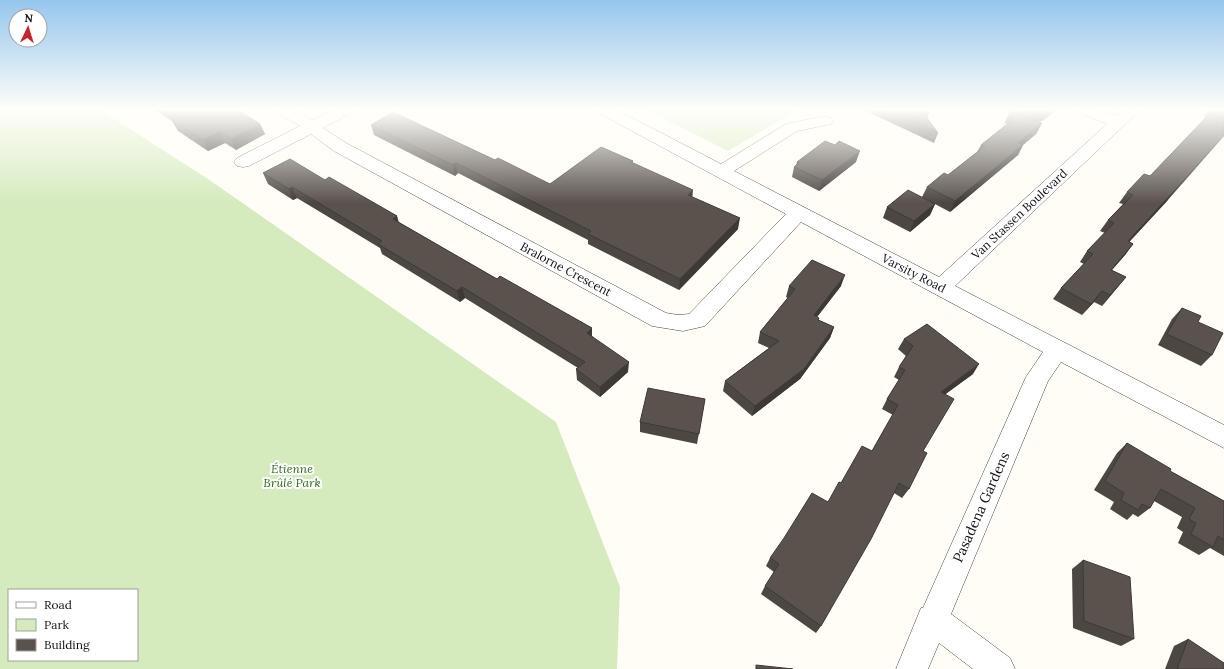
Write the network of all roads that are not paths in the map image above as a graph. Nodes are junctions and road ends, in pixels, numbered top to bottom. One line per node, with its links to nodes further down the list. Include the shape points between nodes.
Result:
1 (285, 140): 6 (street)
2 (330, 140): 8 (street, Bralorne Crescent, via 655,317 676,324 697,320)
3 (665, 140): 7 (street, Varsity Road)
4 (771, 140): 7 (street)
5 (1099, 140): 9 (street, Van Stassen Boulevard)
6 (243, 162)
7 (722, 171): 8 (street, Varsity Road)
8 (798, 213): 9 (street, Varsity Road)
9 (941, 287): 10 (street, Varsity Road)
10 (1058, 350): 11 (street, Varsity Road); 12 (street, Pasadena Gardens, via 1038,377)
11 (1224, 437)
12 (932, 619): 13 (street, Pasadena Gardens); 14 (street)
13 (912, 669)
14 (999, 669)

